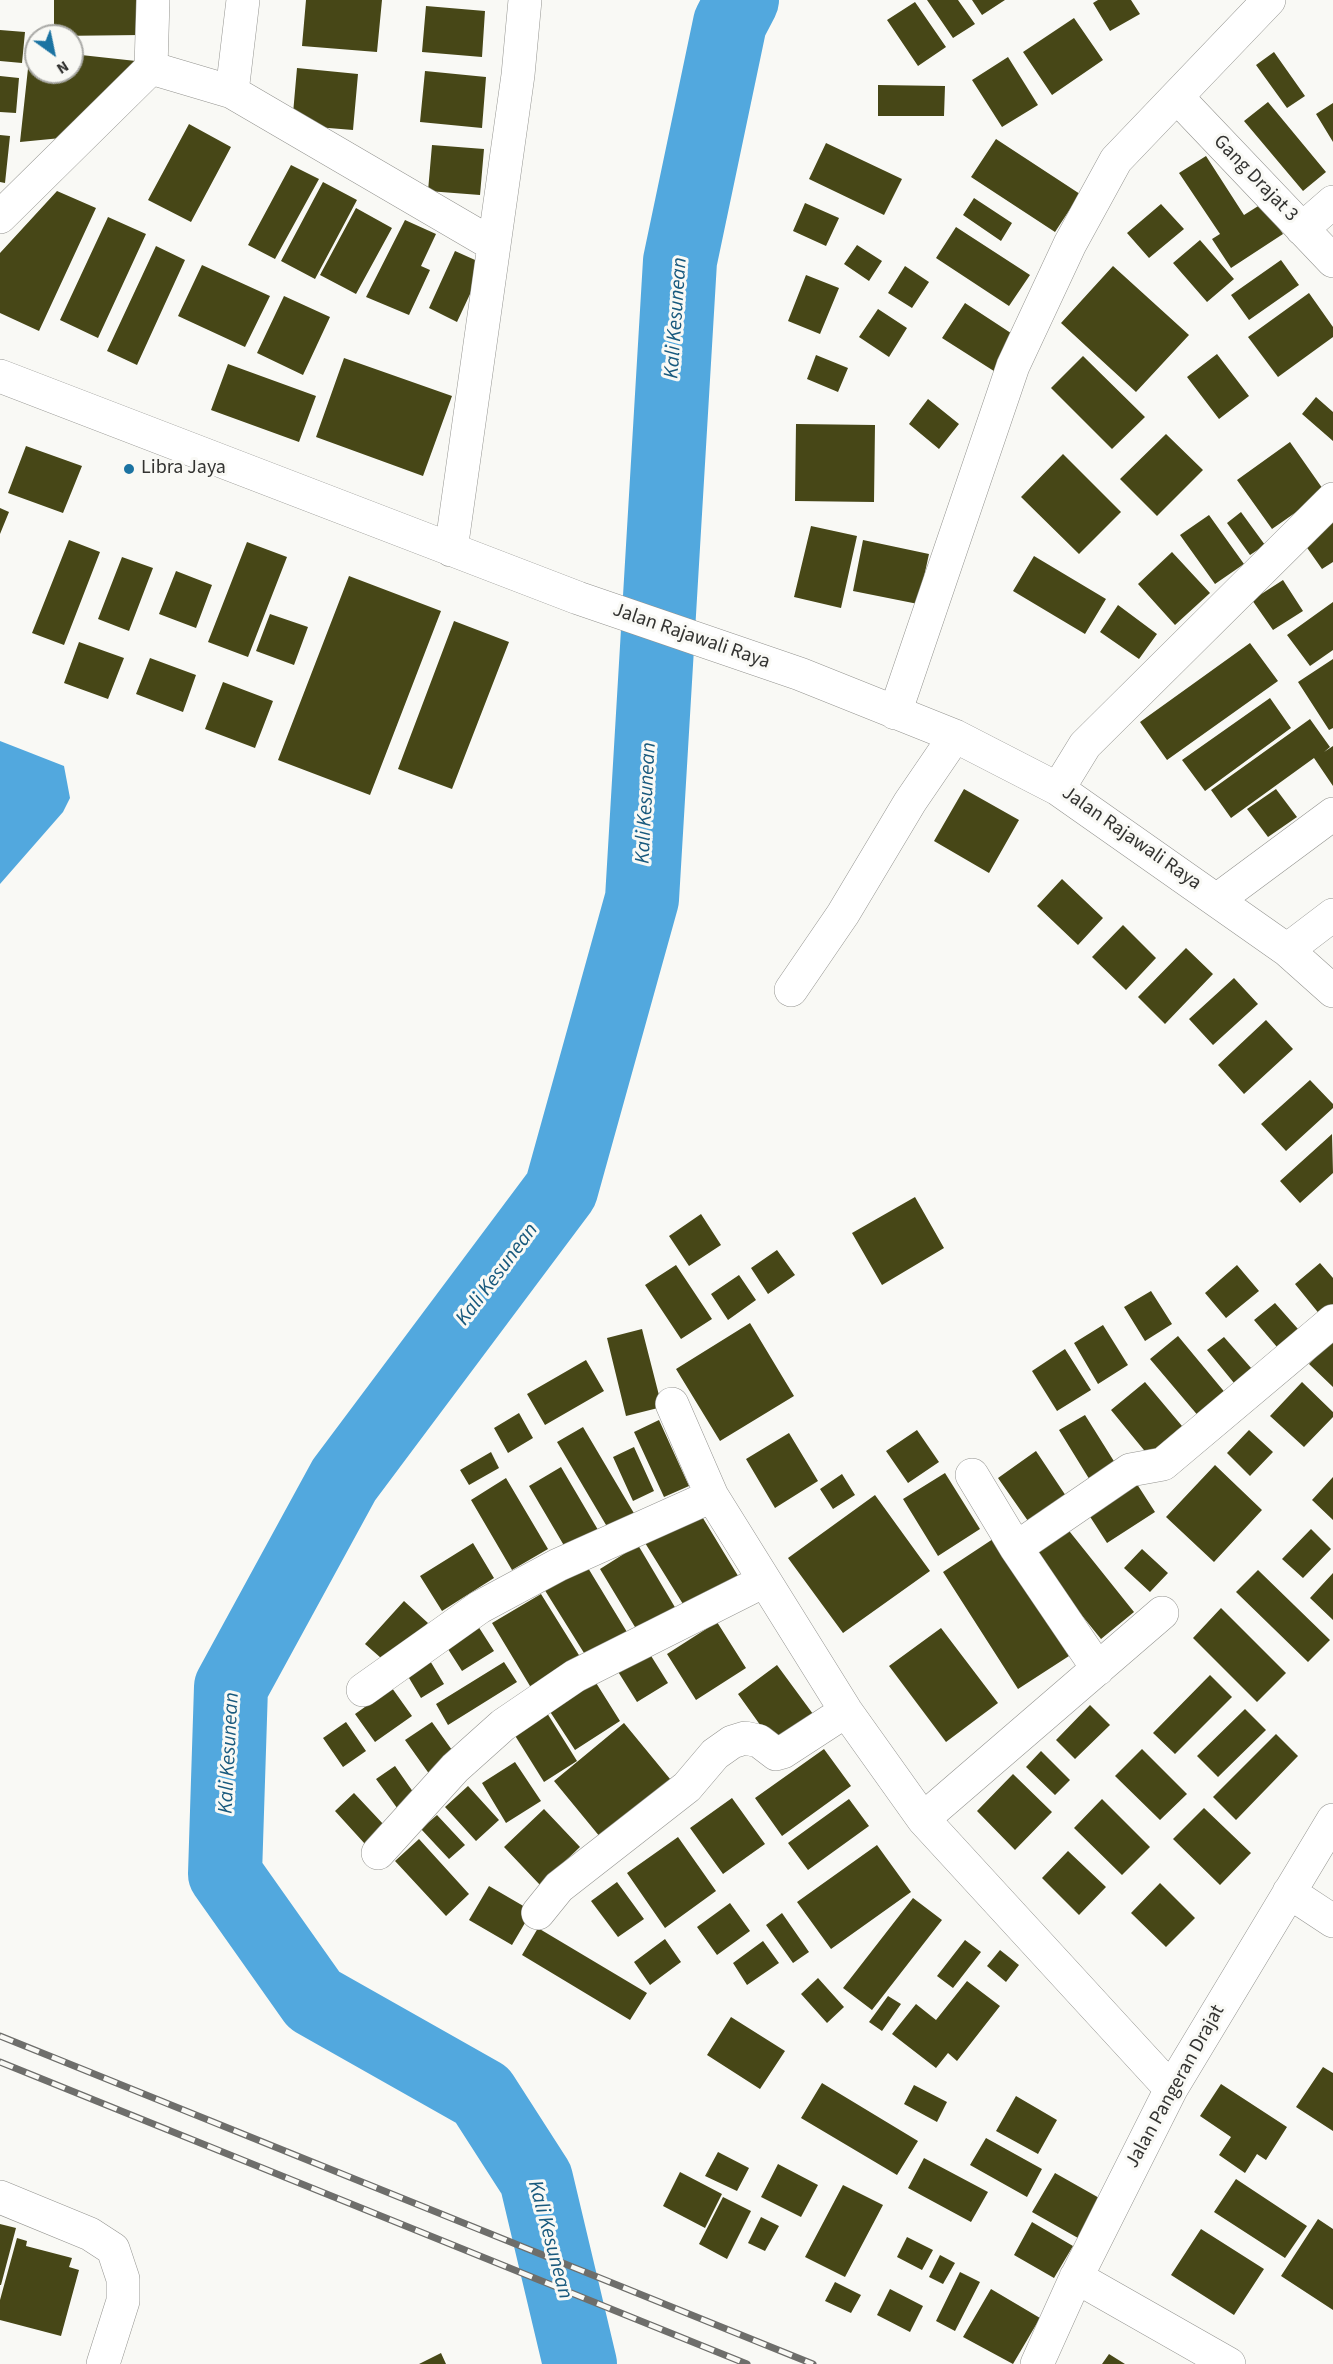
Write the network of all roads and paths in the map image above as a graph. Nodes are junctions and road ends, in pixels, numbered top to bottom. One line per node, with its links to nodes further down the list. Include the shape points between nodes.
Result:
1 (153, 0): 5 (street)
2 (243, 0): 6 (street)
3 (525, 0): 11 (street)
4 (1269, 0): 7 (street)
5 (151, 68): 6 (street); 9 (street)
6 (232, 92): 11 (street)
7 (1177, 97): 10 (street, Gang Drajat 3); 16 (street, via 1116,160 1032,324 982,454)
8 (1333, 202): 10 (street)
9 (0, 217)
10 (1302, 229): 12 (street, Gang Drajat 3)
11 (494, 245): 15 (street)
12 (1333, 261)
13 (0, 376): 15 (street, Jalan Rajawali Raya)
14 (1333, 499): 18 (street, via 1085,745)
15 (451, 550): 16 (street, Jalan Rajawali Raya, via 800,674)
16 (895, 713): 17 (street, Jalan Rajawali Raya)
17 (955, 736): 18 (street, Jalan Rajawali Raya); 23 (street)
18 (1059, 789): 20 (street, Jalan Rajawali Raya)
19 (1333, 814): 20 (street)
20 (1216, 900): 22 (street, Jalan Rajawali Raya)
21 (1333, 915): 22 (street)
22 (1287, 950): 24 (street, Jalan Rajawali Raya)
23 (791, 990)
24 (1333, 991)
25 (1333, 1321): 29 (street, via 1163,1464 1130,1470)
26 (672, 1404): 28 (street)
27 (972, 1475): 29 (street)
28 (712, 1496): 30 (street); 33 (street, via 558,1565 480,1607)
29 (1016, 1548): 32 (street)
30 (764, 1581): 34 (street); 37 (street, via 575,1676 502,1725 455,1768)
31 (1162, 1613): 32 (street)
32 (1098, 1669): 35 (street)
33 (363, 1690)
34 (846, 1711): 35 (street); 39 (street, via 776,1754 759,1741 745,1738 732,1742 715,1754 687,1786 559,1887)
35 (923, 1819): 41 (street)
36 (1333, 1820): 38 (street, Jalan Pangeran Drajat)
37 (378, 1853)
38 (1289, 1892): 40 (street); 41 (street, Jalan Pangeran Drajat)
39 (538, 1913)
40 (1333, 1921)
41 (1171, 2089): 43 (street, Jalan Pangeran Drajat)
42 (0, 2197): 44 (street, via 90,2234 113,2249 123,2279 123,2301)
43 (1070, 2291): 45 (street, Jalan Pangeran Drajat); 46 (street)
44 (104, 2364)
45 (1037, 2364)
46 (1229, 2364)

